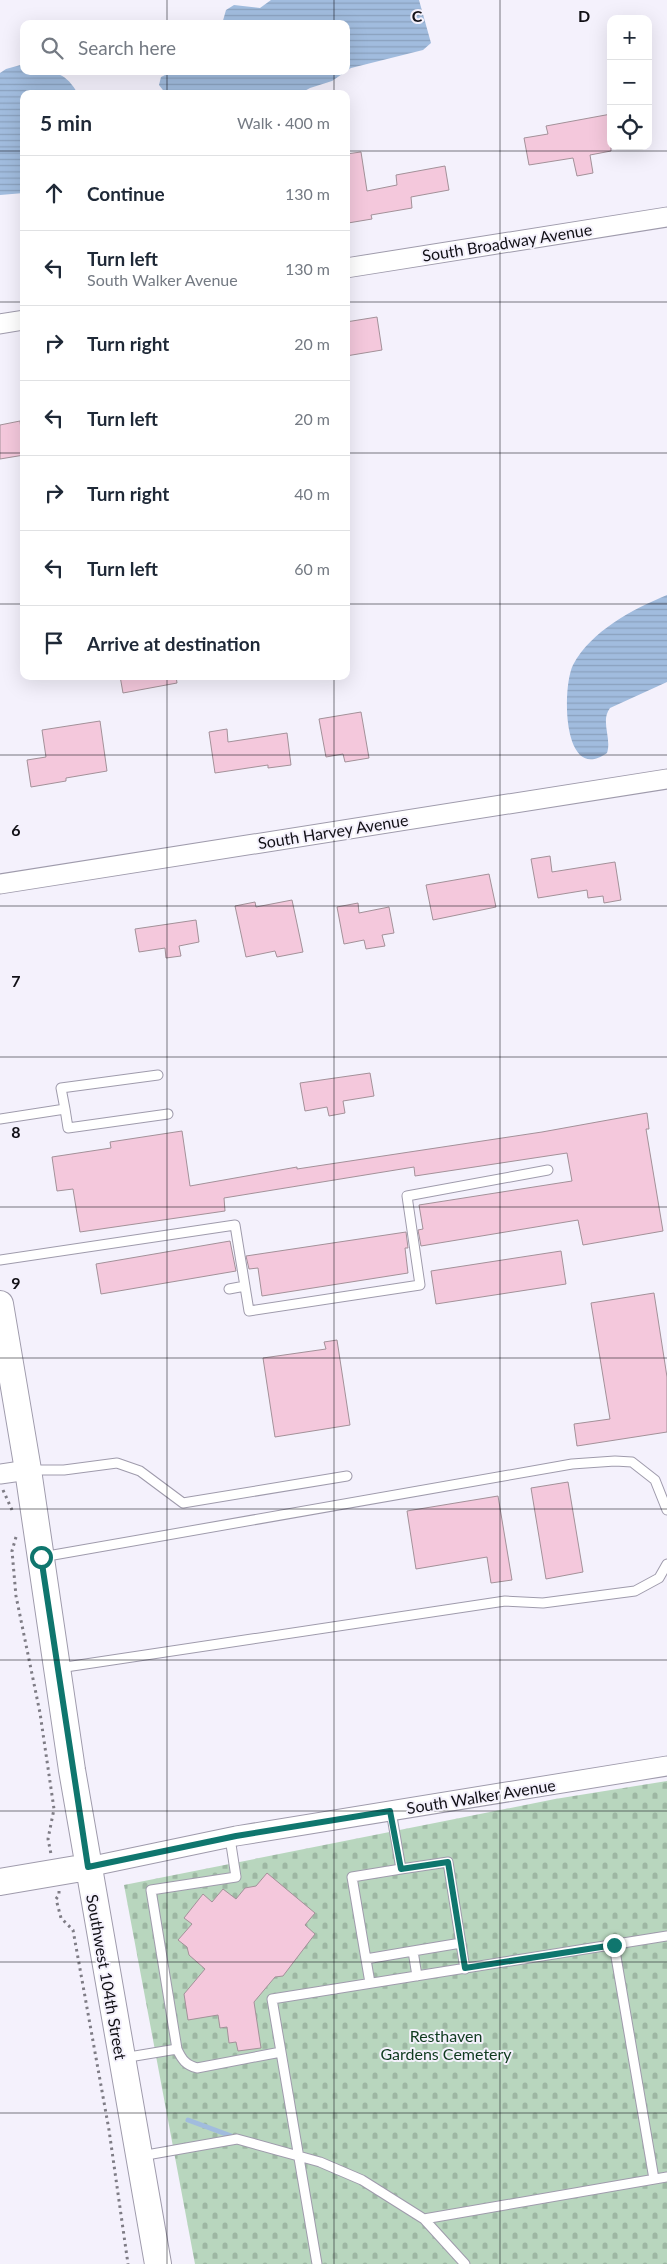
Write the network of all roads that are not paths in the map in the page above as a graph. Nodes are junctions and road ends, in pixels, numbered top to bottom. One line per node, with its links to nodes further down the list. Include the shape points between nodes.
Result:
1 (667, 216): 2 (street, South Broadway Avenue)
2 (350, 267)
3 (20, 321): 4 (street)
4 (0, 324)
5 (667, 779): 6 (street, South Harvey Avenue)
6 (0, 884)
7 (158, 1074): 8 (lane, via 61,1088)
8 (64, 1109): 9 (lane, via 68,1128); 10 (lane)
9 (168, 1114)
10 (0, 1119)
11 (548, 1170): 13 (lane, via 407,1196 420,1285 249,1311)
12 (0, 1260): 13 (lane, via 235,1225)
13 (245, 1286): 14 (lane)
14 (230, 1289)
15 (0, 1304): 16 (main road, Southwest 104th Street)
16 (28, 1470): 17 (street); 18 (lane, via 64,1470 117,1463 140,1470 183,1503); 20 (main road, Southwest 104th Street)
17 (0, 1474)
18 (347, 1476)
19 (667, 1510): 20 (lane, via 655,1480 632,1462 572,1464)
20 (41, 1557): 22 (main road, Southwest 104th Street)
21 (667, 1564): 22 (lane, via 659,1578 635,1590 543,1603 505,1601)
22 (57, 1668): 26 (main road, Southwest 104th Street)
23 (667, 1766): 24 (street, South Walker Avenue)
24 (390, 1811): 25 (street, South Walker Avenue); 27 (lane)
25 (230, 1838): 26 (street, South Walker Avenue); 37 (lane, via 236,1877 151,1890)
26 (88, 1867): 28 (main road, South Walker Avenue); 39 (main road, Southwest 104th Street)
27 (401, 1869): 30 (lane, via 448,1862); 33 (lane, via 352,1877)
28 (0, 1882)
29 (667, 1936): 31 (lane)
30 (461, 1943): 32 (lane); 34 (lane)
31 (614, 1945): 34 (lane); 43 (lane)
32 (413, 1951): 33 (lane); 35 (lane)
33 (366, 1959): 36 (lane)
34 (465, 1968): 35 (lane)
35 (417, 1976): 36 (lane)
36 (370, 1984): 38 (lane, via 272,1999)
37 (177, 2049): 38 (lane, via 188,2066 197,2068); 39 (lane)
38 (281, 2052): 41 (lane)
39 (121, 2058): 40 (main road, Southwest 104th Street)
40 (138, 2156): 41 (lane, via 237,2139); 45 (main road, Southwest 104th Street)
41 (300, 2157): 44 (lane, via 362,2180); 46 (lane)
42 (667, 2177): 43 (lane)
43 (654, 2179): 44 (lane)
44 (424, 2219): 47 (lane)
45 (158, 2264)
46 (317, 2264)
47 (465, 2264)

